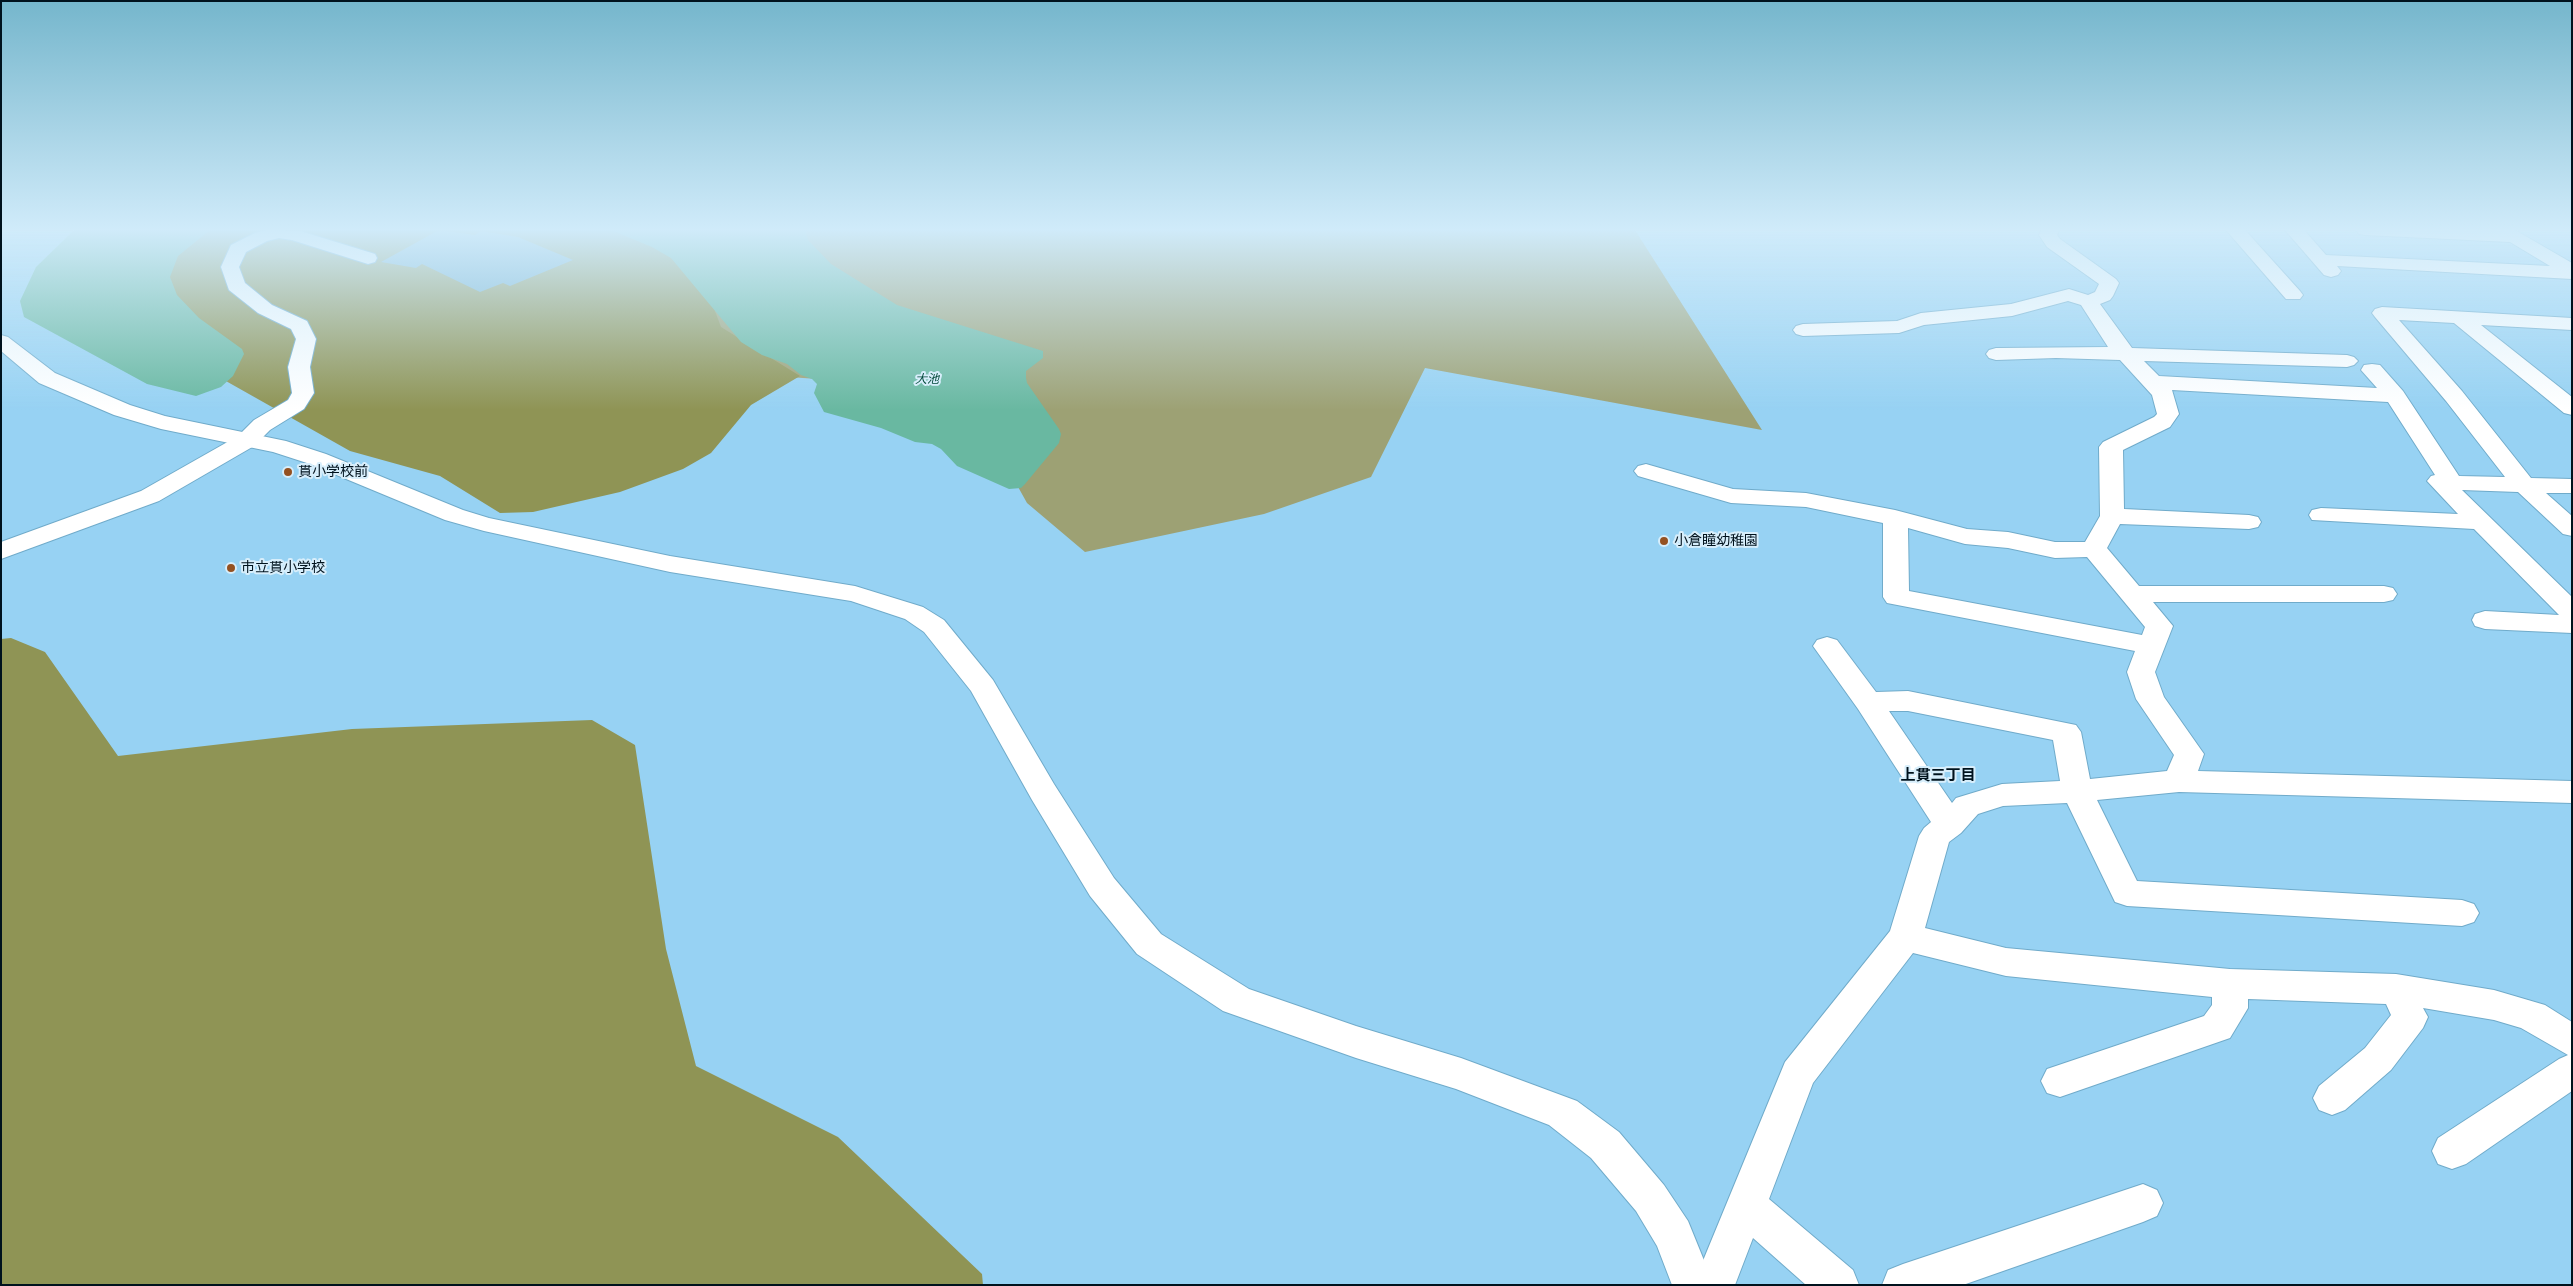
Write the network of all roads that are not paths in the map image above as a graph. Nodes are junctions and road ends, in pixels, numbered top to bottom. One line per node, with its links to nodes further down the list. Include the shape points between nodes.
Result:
1 (241, 290): 17 (street, via 265,309 300,325 306,338 299,366 303,393 296,404 262,425)
2 (2106, 290): 5 (street, via 2103,296)
3 (2289, 290): 4 (street)
4 (2293, 295)
5 (2088, 301): 8 (street, via 2069,295 2012,310 1921,319 1899,327); 10 (street)
6 (2460, 318): 7 (street); 16 (street); 20 (street, via 2382,313 2454,396)
7 (2569, 326)
8 (1803, 330)
9 (1, 341): 17 (street, via 47,378 122,410)
10 (2125, 353): 11 (street); 12 (street); 14 (street)
11 (1996, 354)
12 (2347, 361)
13 (2372, 370): 15 (street)
14 (2153, 382): 15 (street); 23 (street, via 2164,393 2168,414 2162,422 2111,447)
15 (2395, 396): 19 (street)
16 (2572, 408)
17 (246, 440): 28 (street, via 150,496); 53 (street, via 318,459 454,515 484,524 670,564 855,594 914,614 934,626 983,687 1102,887 1149,944 1236,1000 1461,1074 1563,1113 1605,1145 1650,1198 1674,1235)
18 (1646, 471): 24 (street, via 1731,496 1806,500)
19 (2452, 483): 20 (street); 26 (street, via 2439,481)
20 (2523, 484): 21 (street); 27 (street)
21 (2572, 486)
22 (2321, 515): 26 (street)
23 (2112, 516): 25 (street); 29 (street)
24 (1895, 517): 29 (street, via 1965,536 2008,540 2055,550); 36 (street, via 1896,598)
25 (2249, 522)
26 (2479, 522): 32 (street)
27 (2572, 529)
28 (5, 545)
29 (2094, 549): 30 (street)
30 (2132, 594): 31 (street); 36 (street, via 2159,626)
31 (2384, 594)
32 (2572, 612)
33 (2485, 620): 34 (street)
34 (2572, 624)
35 (1827, 646): 37 (street)
36 (2153, 646): 38 (street, via 2141,672 2150,698 2189,754)
37 (1868, 702): 39 (street, via 1908,701 2066,732); 41 (street)
38 (2179, 782): 39 (street); 40 (street)
39 (2077, 791): 41 (street, via 2002,795 1967,806); 42 (street, via 2127,893)
40 (2572, 792)
41 (1950, 825): 43 (street, via 1936,836)
42 (2462, 913)
43 (1905, 937): 44 (street, via 2006,962); 52 (street, via 1798,1074)
44 (2230, 984): 45 (street); 48 (street, via 2230,1008 2217,1028)
45 (2396, 989): 46 (street, via 2494,1005 2532,1016); 49 (street, via 2410,1017 2378,1059)
46 (2572, 1041)
47 (2572, 1070): 50 (street)
48 (2060, 1081)
49 (2332, 1098)
50 (2452, 1151)
51 (2143, 1203): 56 (street)
52 (1746, 1204): 54 (street); 55 (street)
53 (1693, 1285)
54 (1714, 1285)
55 (1838, 1285)
56 (1903, 1285)

